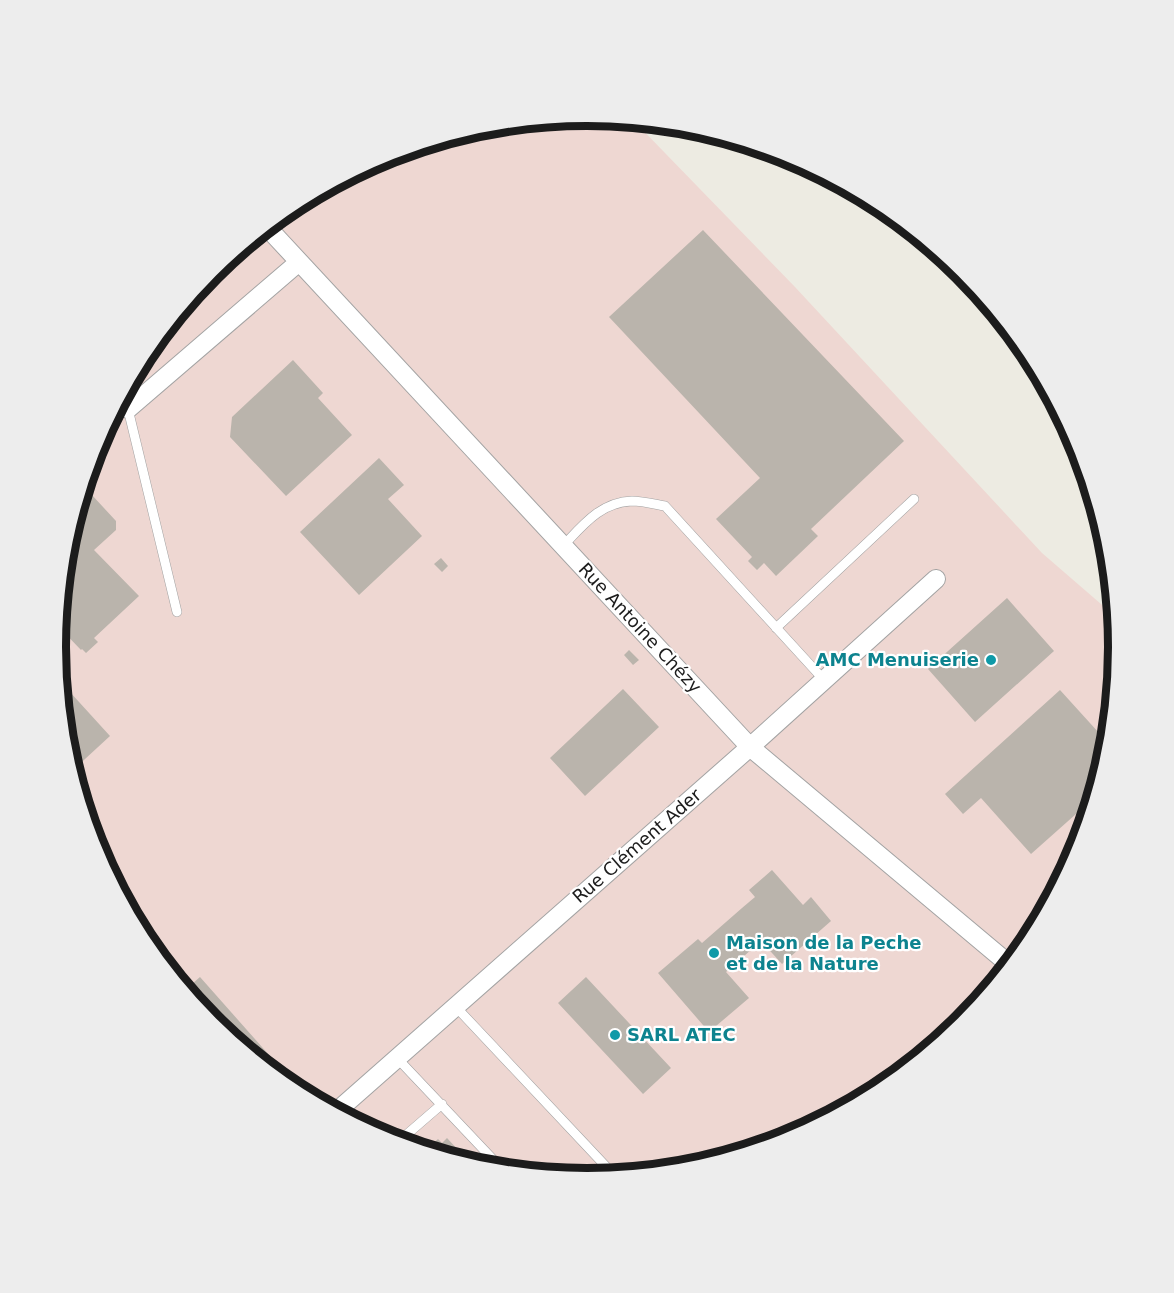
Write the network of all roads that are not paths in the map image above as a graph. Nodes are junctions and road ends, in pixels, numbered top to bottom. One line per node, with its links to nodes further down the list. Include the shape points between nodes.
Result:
1 (271, 232): 2 (street, Rue Antoine Chézy)
2 (299, 262): 3 (street); 5 (street, Rue Antoine Chézy)
3 (128, 408): 7 (lane)
4 (914, 500): 8 (lane)
5 (563, 546): 8 (lane, via 589,518 608,506 632,501 664,506); 10 (street, Rue Antoine Chézy)
6 (936, 579): 9 (street, Rue Clément Ader)
7 (177, 612)
8 (776, 628): 9 (lane)
9 (824, 680): 10 (street, Rue Clément Ader)
10 (750, 747): 11 (street, Rue Antoine Chézy); 12 (street, Rue Clément Ader)
11 (1003, 959)
12 (456, 1007): 13 (street, Rue Clément Ader); 18 (lane)
13 (397, 1058): 14 (lane); 15 (street, Rue Clément Ader)
14 (442, 1104): 16 (lane); 17 (lane)
15 (342, 1106)
16 (406, 1135)
17 (492, 1158)
18 (606, 1167)

